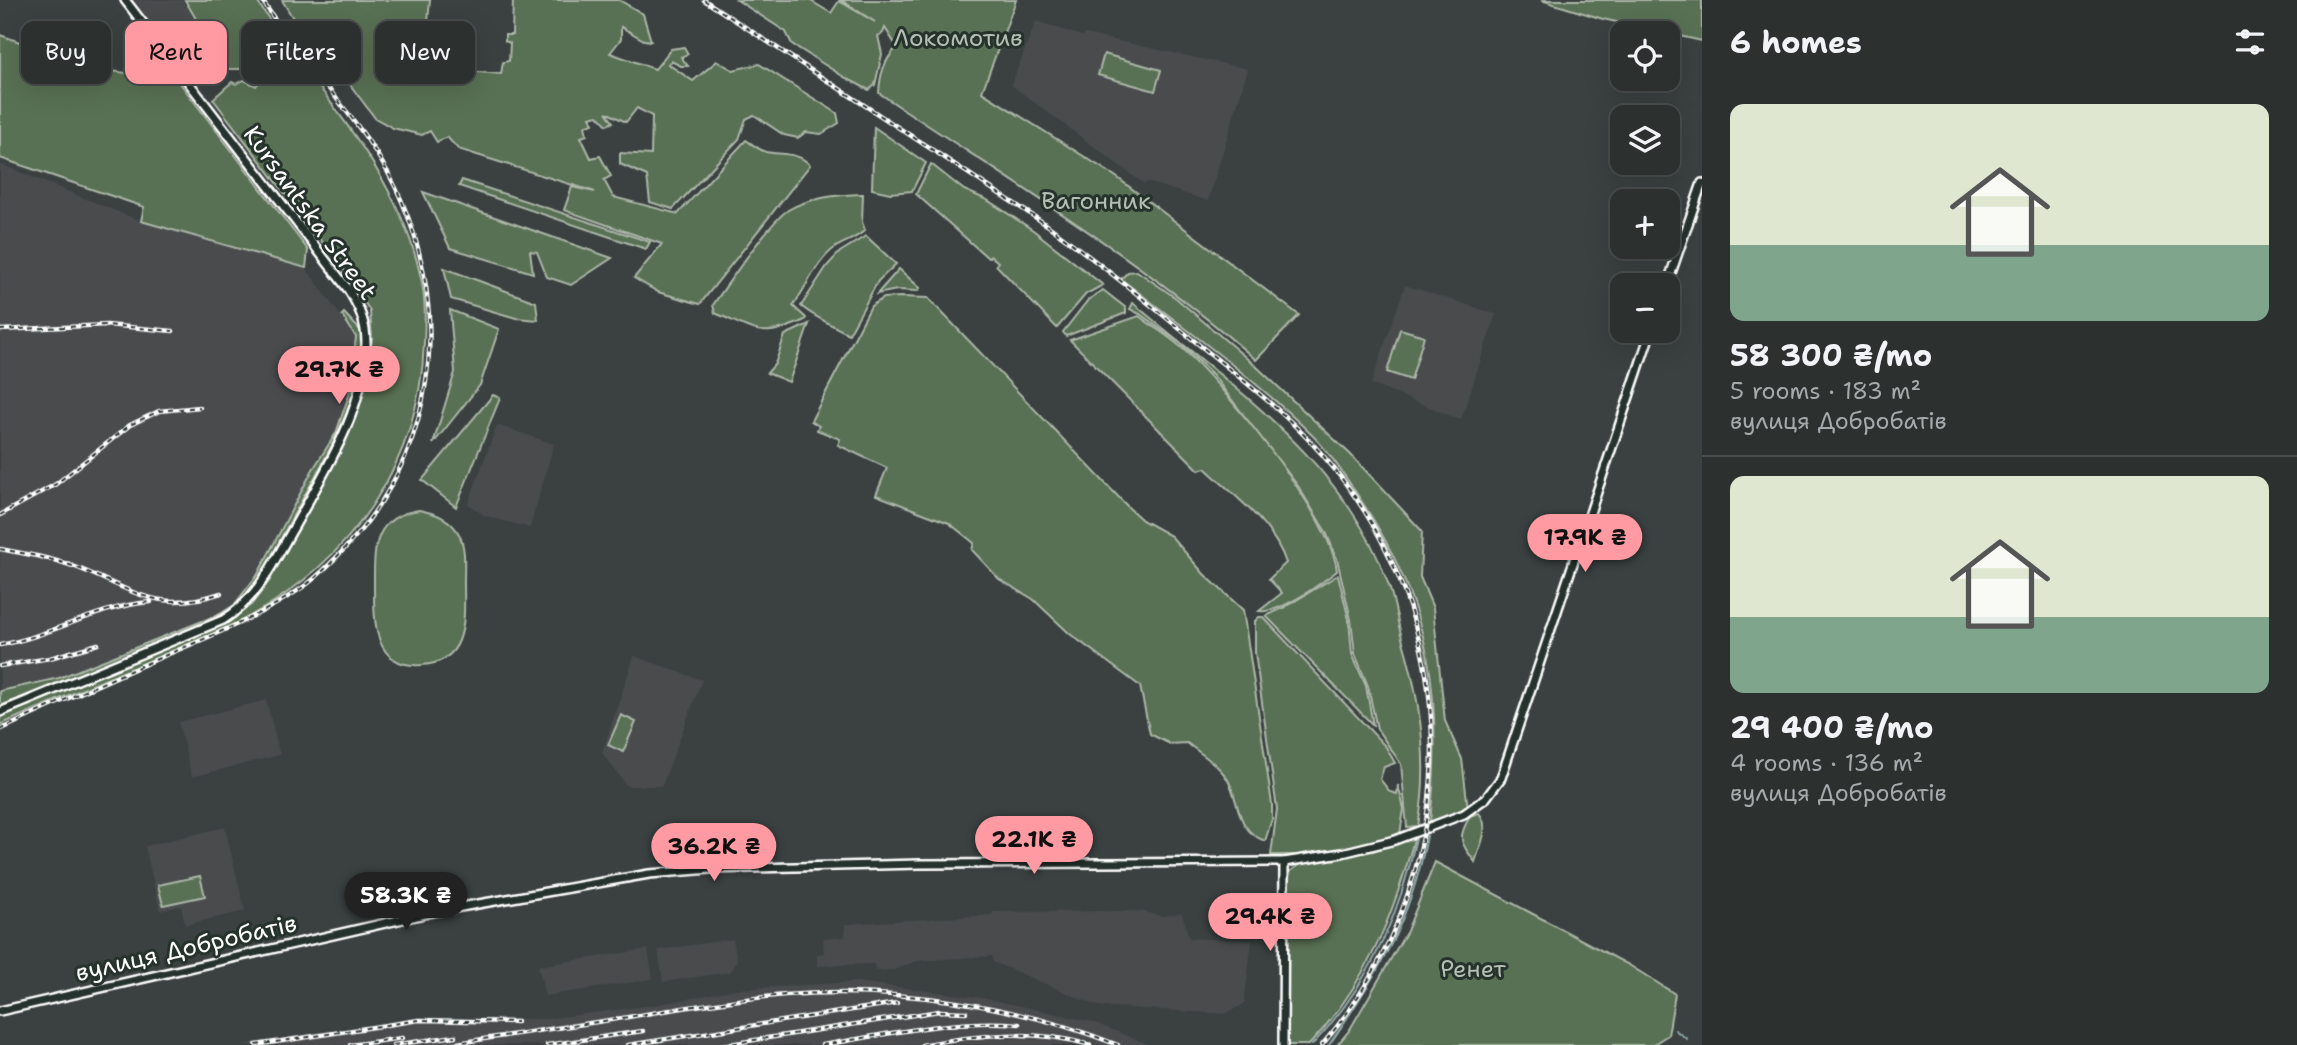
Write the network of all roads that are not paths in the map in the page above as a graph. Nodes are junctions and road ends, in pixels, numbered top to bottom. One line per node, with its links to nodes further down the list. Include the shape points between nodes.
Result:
1 (125, 0): 5 (street, Kursantska Street, via 347,288 362,314 365,356 340,441 246,603 223,620)
2 (1702, 183): 3 (street)
3 (1671, 273)
4 (1647, 343): 6 (street, вулиця Добробатів, via 1496,786 1464,814 1395,840)
5 (0, 712)
6 (1284, 862): 7 (street, вулиця Добробатів, via 907,864 649,874 438,911); 8 (street)
7 (0, 1011)
8 (1283, 1045)

